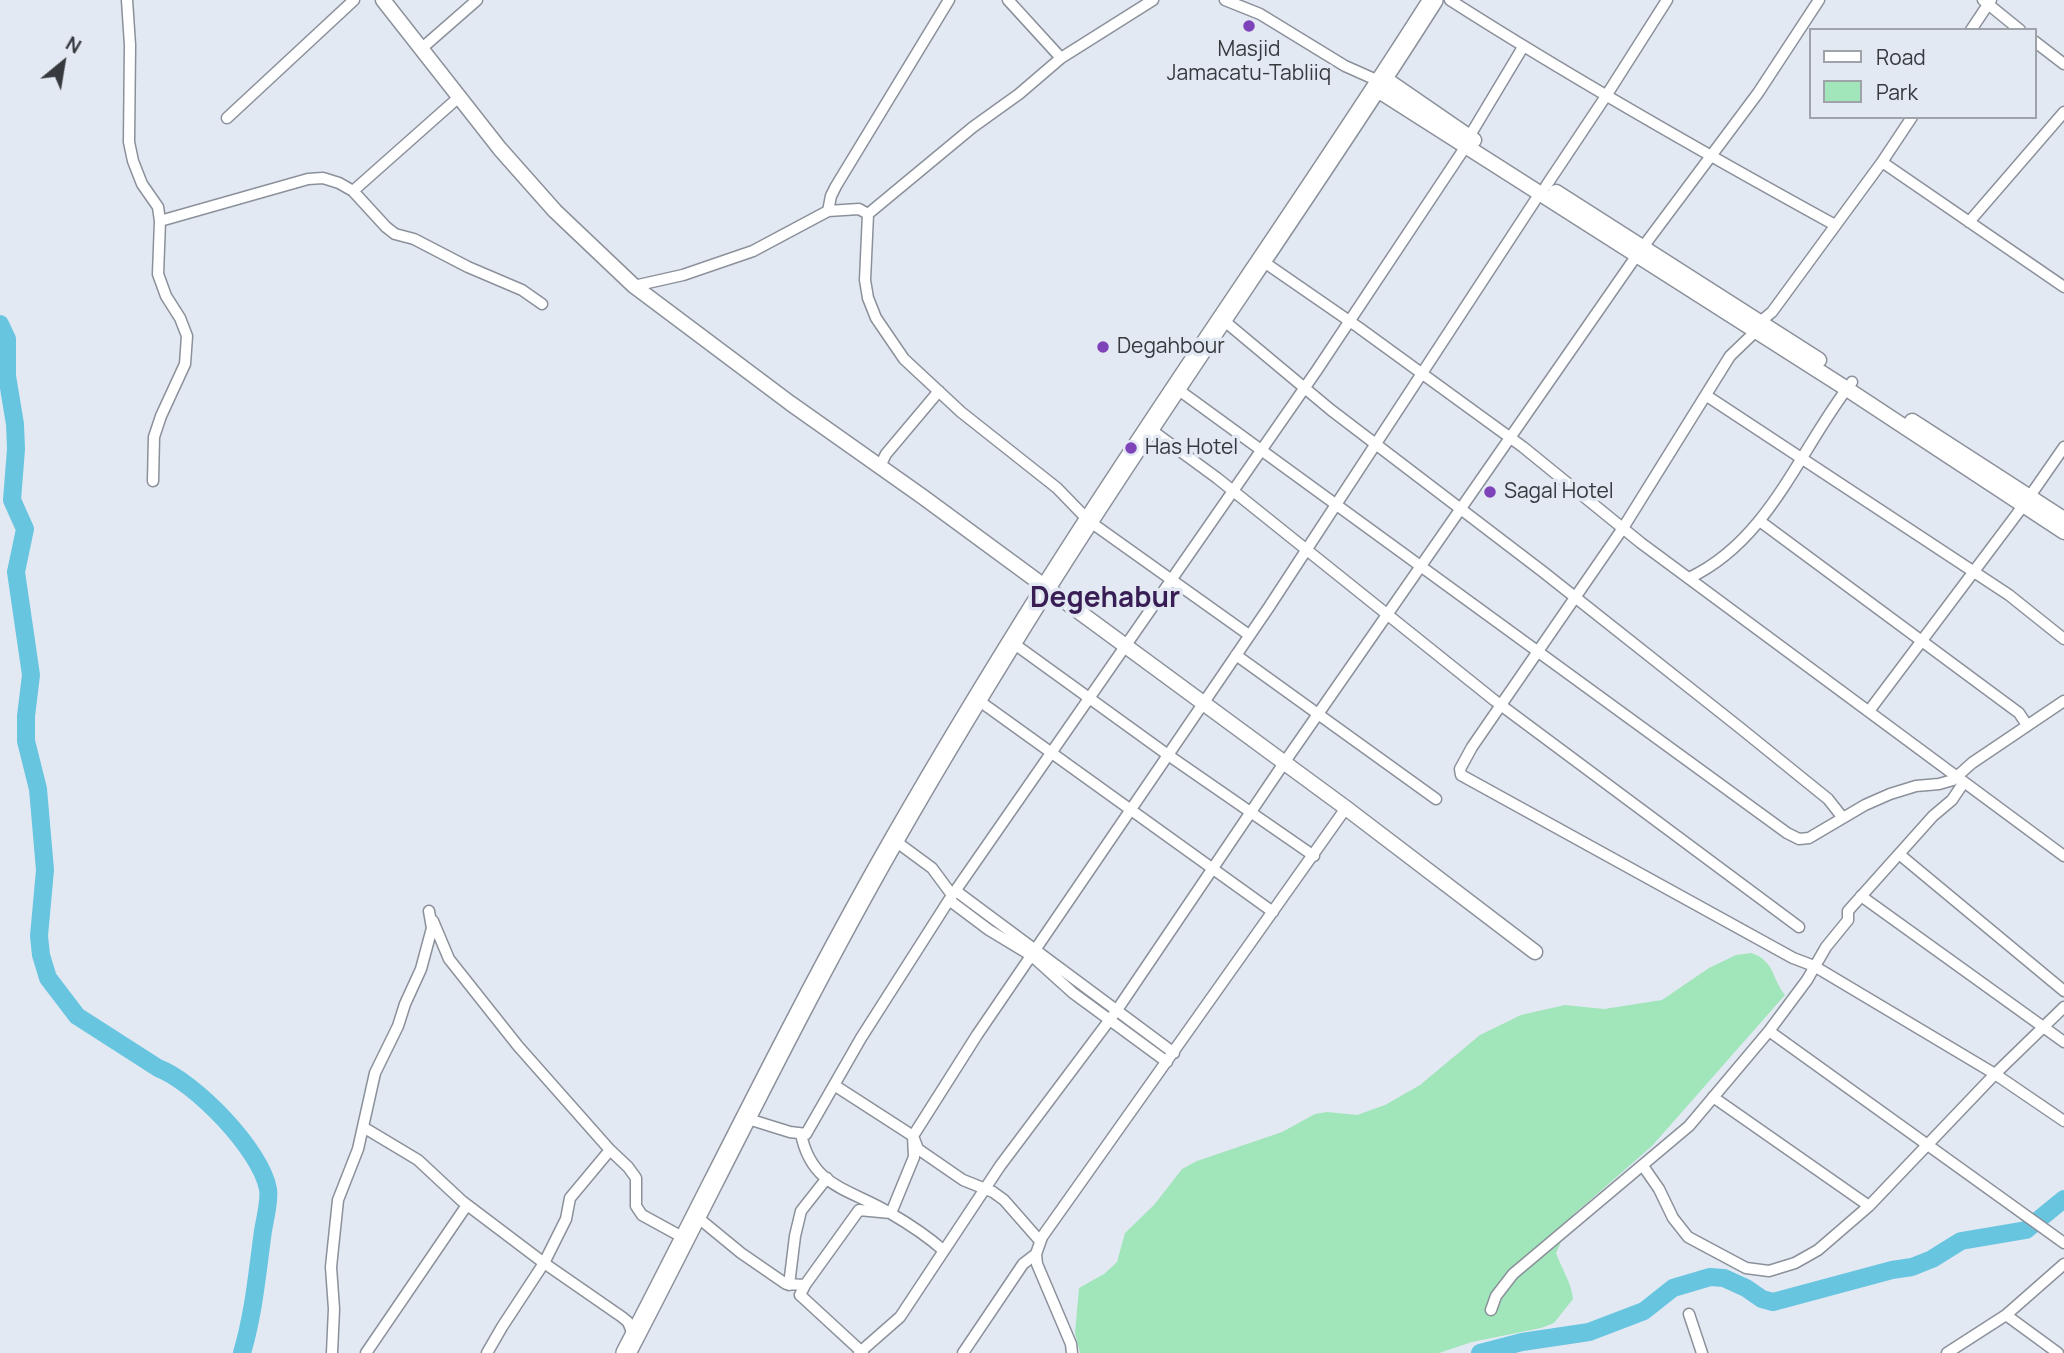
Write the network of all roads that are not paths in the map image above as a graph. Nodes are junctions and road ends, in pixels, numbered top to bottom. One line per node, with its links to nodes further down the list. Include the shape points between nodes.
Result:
1 (127, 0): 34 (street, via 129,142)
2 (354, 0): 25 (street)
3 (383, 0): 18 (street)
4 (477, 0): 18 (street)
5 (949, 0): 32 (street, via 836,186)
6 (1153, 0): 19 (street)
7 (1225, 0): 21 (street, via 1260,14)
8 (1433, 0): 21 (highway)
9 (1450, 0): 17 (street)
10 (1667, 0): 22 (street)
11 (1819, 0): 28 (street)
12 (1987, 1): 14 (street); 15 (street)
13 (1014, 2): 19 (street)
14 (1972, 28)
15 (2019, 28)
16 (2036, 43): 20 (street)
17 (1523, 47): 22 (street); 27 (street)
18 (421, 49): 23 (street)
19 (1061, 58): 33 (street)
20 (2064, 64)
21 (1380, 83): 27 (street); 38 (highway)
22 (1606, 96): 28 (street); 30 (street)
23 (459, 97): 31 (street); 39 (street, via 555,211)
24 (2064, 112): 35 (street)
25 (228, 118)
26 (1911, 119): 29 (street)
27 (1467, 141): 30 (street); 43 (street)
28 (1711, 157): 36 (street); 37 (street)
29 (1882, 162): 35 (street); 36 (street)
30 (1543, 189): 37 (street); 45 (street)
31 (353, 191): 34 (street, via 323,178 308,179); 41 (street, via 395,234 522,290)
32 (828, 211): 33 (street, via 859,209); 39 (street, via 753,251)
33 (868, 214): 49 (street, via 865,280 876,318 904,359)
34 (160, 221): 58 (street, via 158,274 187,336 187,350 154,437)
35 (1969, 222): 40 (street)
36 (1835, 225): 44 (street)
37 (1641, 251): 44 (street); 52 (street)
38 (1261, 260): 42 (highway); 43 (street)
39 (634, 286): 57 (street)
40 (2064, 287)
41 (542, 304)
42 (1222, 319): 47 (highway); 48 (street)
43 (1350, 321): 45 (street); 48 (street)
44 (1757, 327): 46 (street); 50 (street, via 1730,356)
45 (1422, 373): 52 (street); 53 (street)
46 (1849, 386): 56 (street); 60 (street)
47 (1176, 388): 51 (highway); 55 (street)
48 (1304, 389): 53 (street); 55 (street)
49 (939, 391): 57 (street); 64 (street, via 1057,488)
50 (1707, 396): 56 (street); 66 (street)
51 (1150, 429): 59 (street); 64 (highway)
52 (1511, 438): 62 (street); 66 (street)
53 (1375, 444): 61 (street); 62 (street)
54 (2064, 447): 60 (street)
55 (1261, 450): 59 (street); 61 (street)
56 (1802, 458): 65 (street); 70 (street)
57 (880, 466): 73 (street)
58 (153, 481)
59 (1233, 491): 68 (street); 72 (street)
60 (2026, 501): 63 (street); 67 (street); 70 (street)
61 (1336, 505): 68 (street); 69 (street)
62 (1461, 509): 69 (street); 74 (street)
63 (2064, 519)
64 (1089, 522): 72 (street); 73 (highway)
65 (1760, 522): 71 (street, via 1707,570); 78 (street)
66 (1623, 528): 71 (street); 74 (street)
67 (2064, 532)
68 (1306, 550): 75 (street); 76 (street)
69 (1421, 567): 75 (street); 81 (street)
70 (1974, 572): 77 (street); 78 (street)
71 (1689, 578): 88 (street)
72 (1171, 580): 76 (street); 80 (street)
73 (1045, 589): 79 (highway); 80 (street)
74 (1575, 597): 81 (street); 99 (street, via 1828,799)
75 (1388, 615): 87 (street); 89 (street)
76 (1249, 635): 82 (street)
77 (2064, 639)
78 (1921, 642): 88 (street); 90 (street, via 2019,713)
79 (1013, 643): 83 (street); 84 (highway)
80 (1125, 647): 83 (street); 86 (street)
81 (1537, 652): 87 (street); 99 (street, via 1787,833 1810,838)
82 (1236, 655): 86 (street); 89 (street)
83 (1089, 698): 91 (street); 92 (street)
84 (978, 700): 91 (street); 100 (highway)
85 (2064, 701): 90 (street)
86 (1203, 704): 92 (street); 93 (street)
87 (1501, 705): 109 (street); 113 (street, via 1460,769 1465,779)
88 (1869, 710): 94 (street)
89 (1319, 714): 93 (street); 95 (street)
90 (2027, 725): 94 (street)
91 (1051, 752): 97 (street); 105 (street)
92 (1168, 755): 97 (street); 98 (street)
93 (1284, 763): 96 (street); 98 (street)
94 (1961, 779): 99 (street, via 1896,792); 101 (street, via 1952,800); 103 (street)
95 (1436, 799)
96 (1346, 808): 102 (street); 111 (street)
97 (1131, 810): 104 (street); 112 (street)
98 (1251, 812): 102 (street); 104 (street)
99 (1843, 818)
100 (894, 840): 105 (street, via 932,868); 128 (highway)
101 (1899, 854): 106 (street); 115 (street)
102 (1314, 856): 107 (street)
103 (2064, 856)
104 (1213, 869): 107 (street); 118 (street)
105 (952, 895): 108 (street); 110 (street); 126 (street)
106 (1861, 896): 113 (street); 120 (street)
107 (1273, 912): 123 (street)
108 (996, 920): 110 (street); 112 (street)
109 (1799, 927)
110 (989, 930): 112 (street)
111 (1535, 952)
112 (1034, 953): 114 (street); 116 (street); 132 (street)
113 (1814, 966): 121 (street); 125 (street)
114 (1080, 983): 116 (street); 118 (street)
115 (2064, 991)
116 (1073, 993): 119 (street)
117 (2064, 1007): 120 (street)
118 (1117, 1010): 119 (street); 123 (street)
119 (1109, 1019): 124 (street); 137 (street)
120 (2045, 1026): 122 (street); 125 (street)
121 (1769, 1031): 127 (street); 133 (street)
122 (2064, 1042)
123 (1174, 1053): 124 (street)
124 (1167, 1062): 143 (street)
125 (1995, 1074): 129 (street); 133 (street)
126 (834, 1086): 131 (street); 132 (street)
127 (1713, 1097): 135 (street, via 1689,1126); 139 (street)
128 (745, 1118): 131 (street); 141 (highway)
129 (2064, 1121)
130 (363, 1127): 134 (street, via 375,1073 421,969 432,929 429,911 449,960); 138 (street, via 418,1160); 156 (street, via 338,1200 331,1267)
131 (802, 1134): 136 (street, via 805,1152)
132 (913, 1136): 137 (street, via 918,1149 963,1180); 140 (street, via 914,1157)
133 (1929, 1145): 139 (street); 144 (street)
134 (610, 1150): 142 (street, via 636,1178 636,1206 642,1214); 147 (street, via 570,1198 566,1219)
135 (1643, 1166): 139 (street, via 1688,1237 1746,1268 1769,1271 1795,1263 1818,1250); 151 (street, via 1513,1274)
136 (827, 1178): 140 (street, via 847,1193); 149 (street, via 802,1211)
137 (985, 1189): 143 (street, via 1004,1200); 145 (street)
138 (467, 1205): 147 (street); 157 (street)
139 (1869, 1206)
140 (891, 1213): 145 (street); 150 (street, via 859,1210)
141 (695, 1216): 142 (highway); 149 (street)
142 (684, 1238): 154 (highway)
143 (1040, 1241): 146 (street)
144 (2064, 1243)
145 (943, 1250): 155 (street, via 900,1317)
146 (1036, 1254): 159 (street, via 1023,1264); 160 (street)
147 (544, 1263): 154 (street, via 628,1322); 158 (street)
148 (2064, 1264): 153 (street)
149 (789, 1285): 150 (street)
150 (805, 1285): 155 (street, via 800,1295)
151 (1491, 1310)
152 (1689, 1314): 161 (street)
153 (2006, 1315): 162 (street); 163 (street)
154 (630, 1345)
155 (861, 1352)
156 (332, 1353)
157 (366, 1353)
158 (487, 1353)
159 (963, 1353)
160 (1072, 1353)
161 (1702, 1353)
162 (1947, 1353)
163 (2058, 1353)

